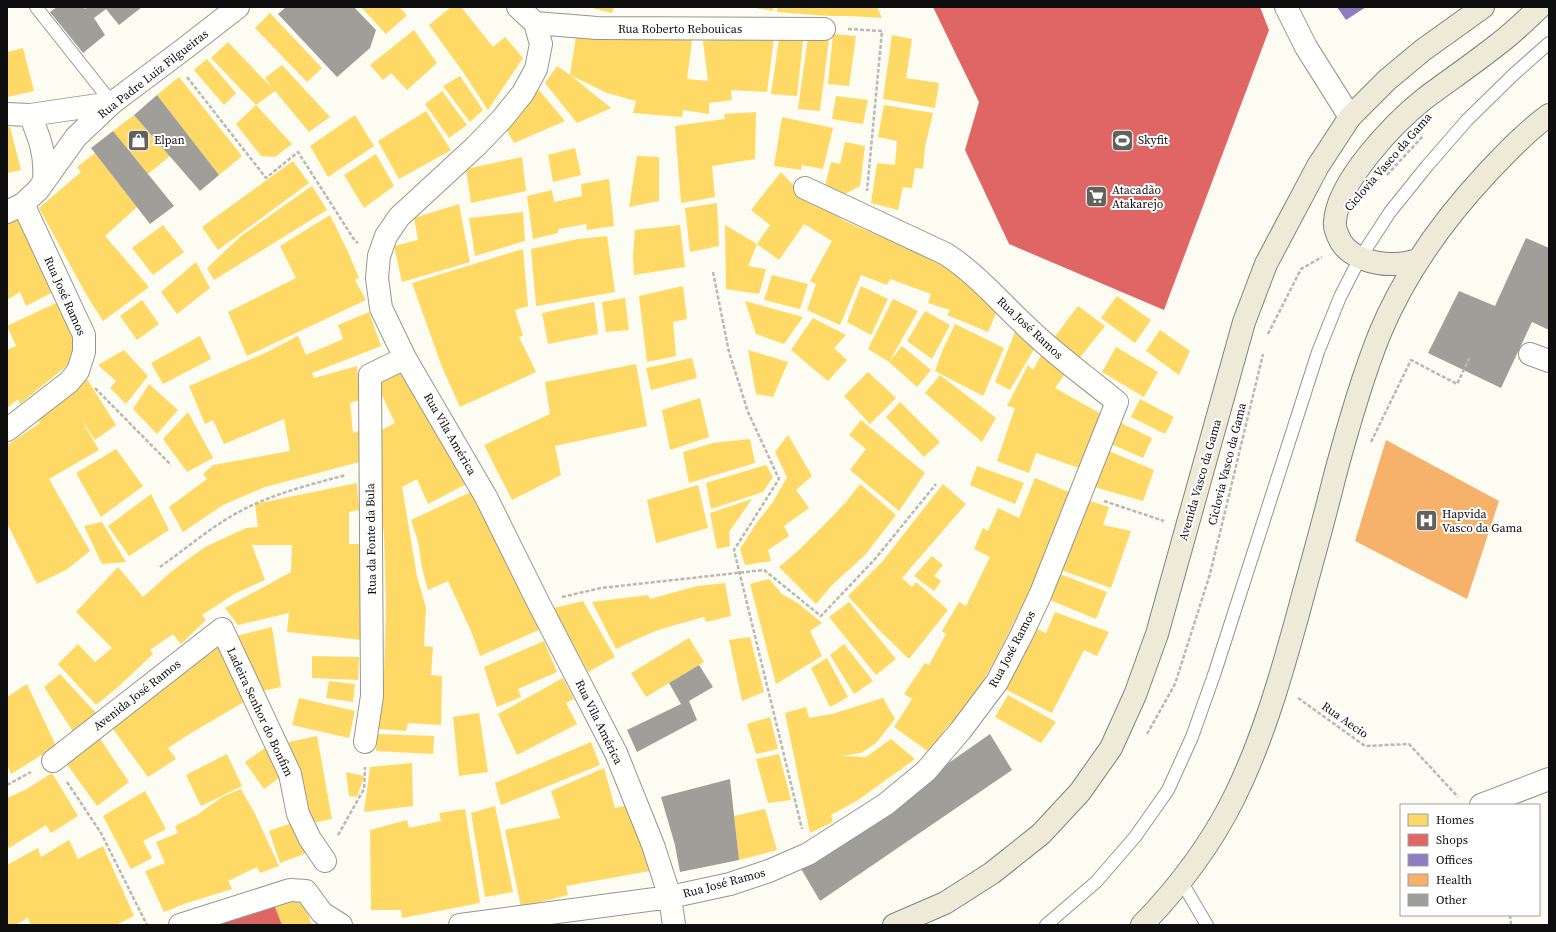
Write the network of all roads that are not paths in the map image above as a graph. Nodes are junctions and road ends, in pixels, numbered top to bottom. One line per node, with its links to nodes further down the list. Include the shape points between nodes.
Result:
1 (36, 7): 10 (lane)
2 (238, 7): 10 (street, Rua Padre Luiz Filgueiras)
3 (518, 7): 7 (street)
4 (1286, 7): 14 (street, via 1306,47)
5 (1483, 7): 14 (main road, Avenida Vasco da Gama, via 1423,50 1387,80)
6 (1540, 7): 18 (main road, via 1498,45 1423,100 1391,129 1349,182 1334,223 1345,248)
7 (535, 23): 8 (street, Rua Roberto Rebouicas, via 597,28); 20 (street, Rua Vila América, via 541,44 536,69 523,93 476,146 399,217 386,236 379,256 377,278 381,308)
8 (824, 29)
9 (1549, 43): 18 (lane, via 1467,120 1390,212)
10 (112, 103): 12 (street); 15 (street, Rua Padre Luiz Filgueiras, via 76,137)
11 (7, 114): 12 (street)
12 (30, 115): 15 (street, via 42,146)
13 (1549, 115): 19 (main road, via 1505,154 1470,191)
14 (1350, 117): 34 (main road, Avenida Vasco da Gama, via 1318,166 1266,264 1244,322 1157,634 1135,695 1111,748 1080,792 1041,834 992,873 945,903)
15 (44, 181): 17 (street, Rua Padre Luiz Filgueiras, via 38,190)
16 (805, 188): 29 (street, Rua José Ramos, via 946,254 962,265 1061,357 1118,402 1022,634 997,682 926,771 886,804 808,854 730,884)
17 (15, 208): 21 (street, Rua José Ramos, via 84,336 84,352 78,371 69,382)
18 (1360, 258): 19 (main road, via 1394,264); 35 (lane, via 1340,297 1318,352 1216,672 1192,737 1168,790 1135,837 1096,882)
19 (1418, 260): 28 (main road, via 1397,296 1366,369 1279,683 1256,748 1234,799 1210,840)
20 (405, 358): 23 (street, Rua da Fonte da Bula, via 370,375 372,696); 29 (street, Rua Vila América, via 486,497 616,753 653,845)
21 (7, 430)
22 (222, 629): 24 (street, Avenida José Ramos); 27 (street, Ladeira Senhor do Bonfim, via 290,774 298,814 310,839)
23 (365, 742)
24 (53, 761)
25 (1549, 779): 26 (street)
26 (1484, 804)
27 (325, 861)
28 (1181, 881): 36 (main road); 37 (lane)
29 (670, 897): 32 (street, Rua José Ramos); 33 (street, Rua Vila América)
30 (180, 925): 31 (street, via 290,890 306,891 322,913)
31 (341, 925)
32 (460, 925)
33 (674, 925)
34 (894, 925)
35 (1046, 925)
36 (1142, 925)
37 (1207, 925)

